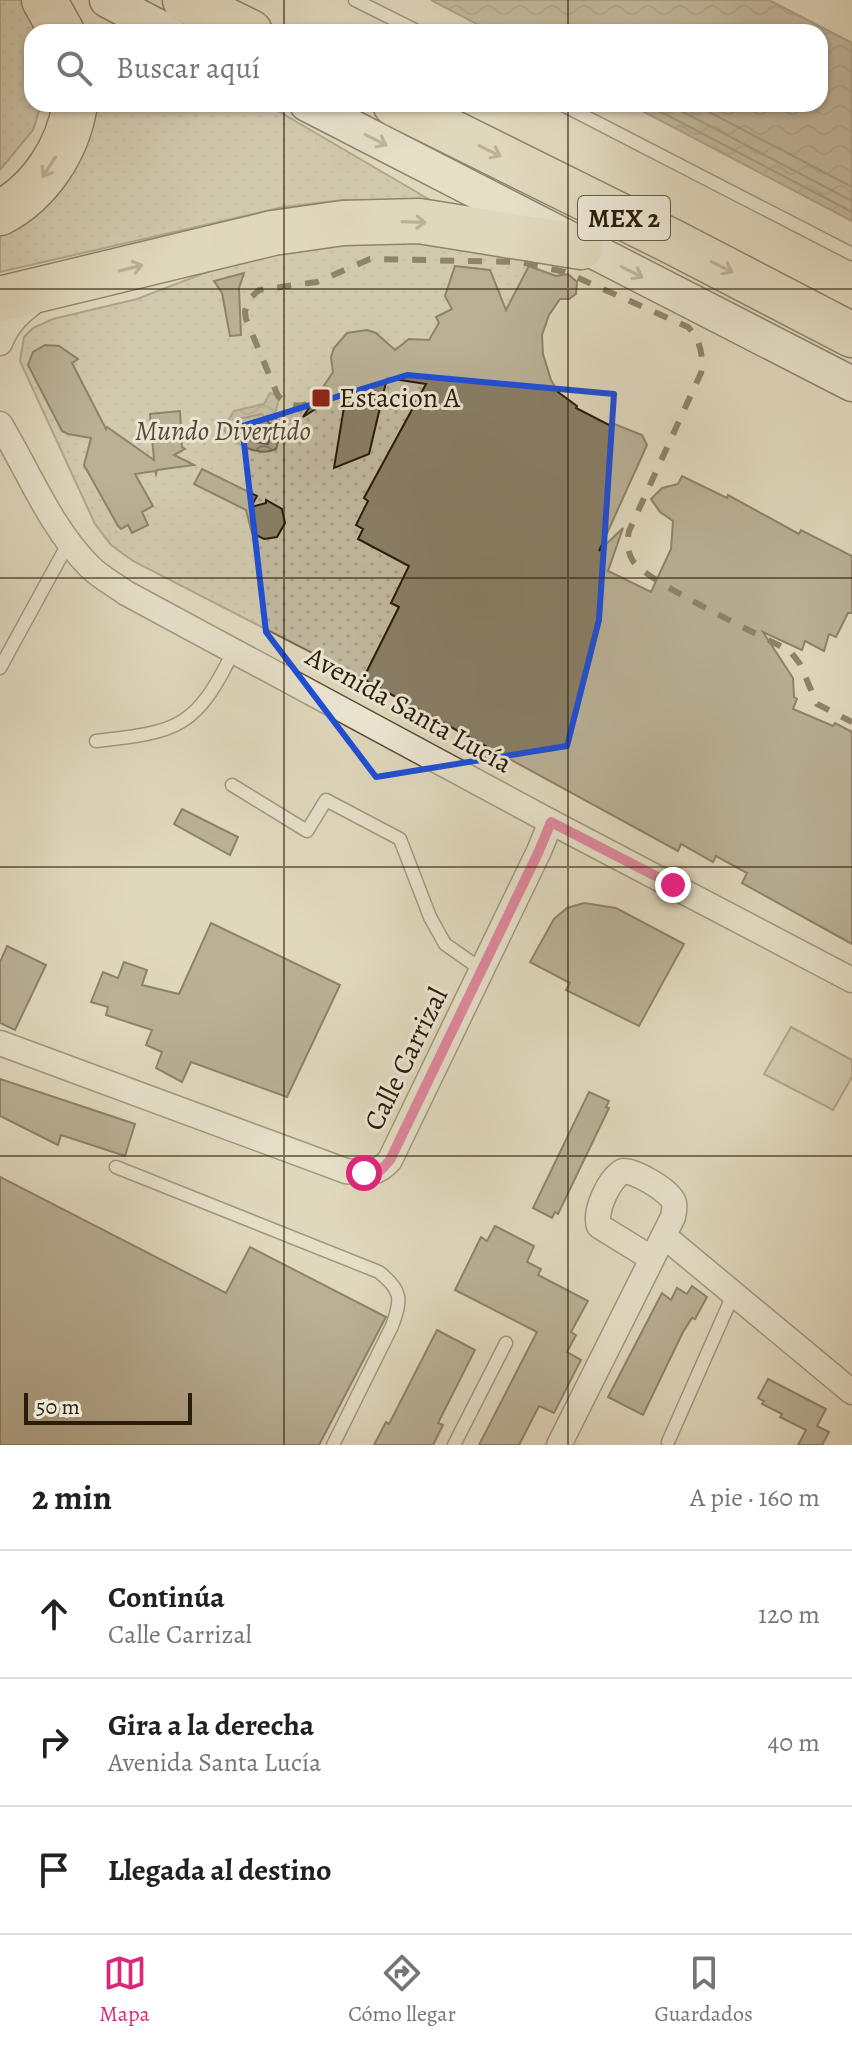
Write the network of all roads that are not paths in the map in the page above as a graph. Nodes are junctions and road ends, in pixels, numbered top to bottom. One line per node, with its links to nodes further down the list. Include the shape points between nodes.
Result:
1 (44, 0): 5 (highway)
2 (107, 0): 6 (main road)
3 (185, 0): 7 (highway)
4 (355, 0): 8 (lane)
5 (58, 24)
6 (153, 24)
7 (234, 24)
8 (403, 24)
9 (74, 112): 13 (highway, one-way to 13, via 60,151 41,180)
10 (322, 112): 14 (main road, one-way to 14)
11 (411, 112): 18 (highway, MEX 2, one-way to 18)
12 (577, 112): 15 (lane)
13 (0, 213)
14 (581, 247): 16 (highway, one-way to 14, via 273,233 343,223 419,221); 20 (main road, one-way to 20)
15 (852, 254)
16 (56, 287): 17 (highway); 19 (street, via 23,309)
17 (0, 299)
18 (852, 335)
19 (0, 343)
20 (852, 384)
21 (0, 424): 22 (street, Avenida Santa Lucía)
22 (69, 542): 23 (street, Avenida Santa Lucía, via 92,569 126,593); 24 (lane)
23 (234, 650): 25 (lane, via 188,719 148,735); 27 (street, Avenida Santa Lucía)
24 (0, 668)
25 (96, 741)
26 (232, 785): 28 (lane, via 307,831 326,800 400,839 445,944)
27 (551, 822): 28 (street, Calle Carrizal); 29 (street, Avenida Santa Lucía)
28 (482, 970): 30 (street, Calle Carrizal, via 390,1160 381,1170 364,1173 346,1171)
29 (852, 980)
30 (0, 1043)
31 (116, 1167): 38 (lane, via 379,1272 393,1283 399,1308)
32 (664, 1236): 33 (street); 33 (street, via 674,1210 670,1195 637,1174 615,1175 596,1218 599,1226); 34 (street)
33 (651, 1258): 40 (street)
34 (733, 1295): 36 (street); 37 (lane)
35 (506, 1343): 39 (lane)
36 (852, 1392)
37 (668, 1442)
38 (333, 1445)
39 (454, 1445)
40 (559, 1445)

